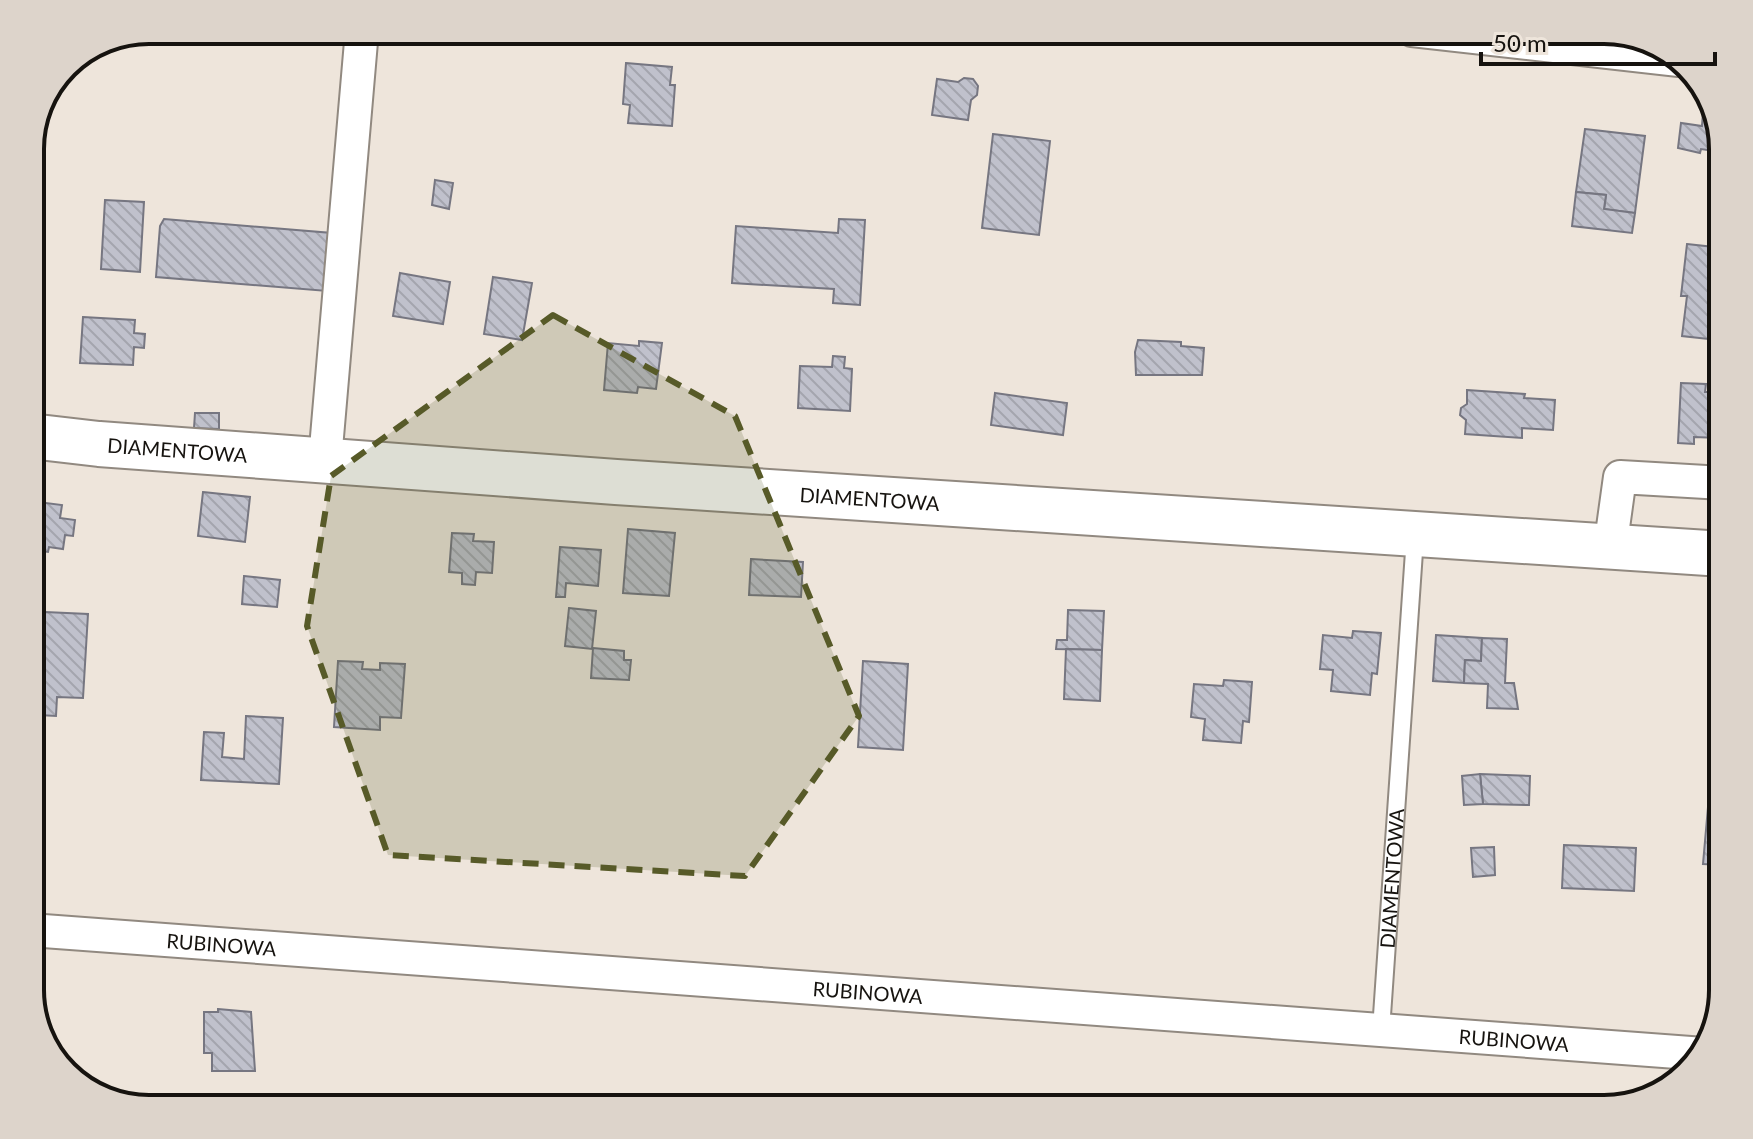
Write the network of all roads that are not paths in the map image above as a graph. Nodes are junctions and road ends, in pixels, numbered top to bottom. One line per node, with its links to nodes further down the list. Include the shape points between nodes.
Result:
1 (361, 44): 5 (street)
2 (1537, 44): 3 (street)
3 (1654, 57)
4 (44, 437): 5 (street, DIAMENTOWA)
5 (325, 460): 7 (street, DIAMENTOWA)
6 (1709, 482): 8 (street, via 1620,477)
7 (1415, 536): 8 (street, DIAMENTOWA); 11 (lane, DIAMENTOWA)
8 (1610, 549): 9 (street, DIAMENTOWA)
9 (1709, 553)
10 (44, 931): 11 (street, RUBINOWA)
11 (1381, 1030): 12 (street, RUBINOWA)
12 (1688, 1053)

